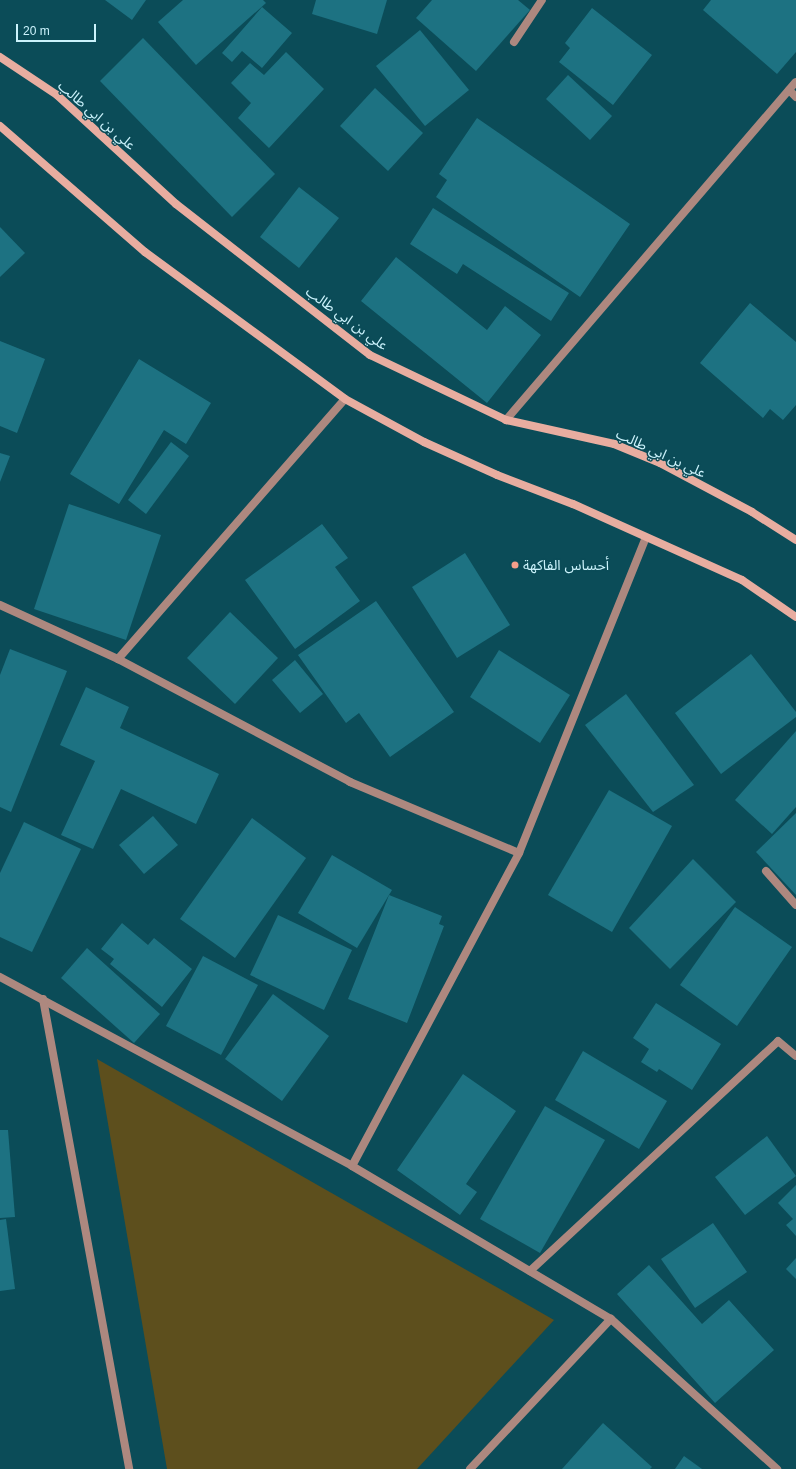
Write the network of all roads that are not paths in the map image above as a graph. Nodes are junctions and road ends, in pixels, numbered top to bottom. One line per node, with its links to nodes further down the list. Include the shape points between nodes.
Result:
1 (542, 0): 2 (street)
2 (514, 42)
3 (0, 57): 9 (main road, علي بن ابي طالب, via 57,95 176,204 370,355)
4 (796, 82): 5 (street)
5 (789, 90): 6 (street); 9 (street)
6 (796, 98)
7 (0, 126): 8 (main road, via 145,252)
8 (345, 399): 10 (main road, via 432,445 497,475 573,504); 14 (street)
9 (506, 420): 11 (main road, علي بن ابي طالب, via 614,444 660,463 752,512)
10 (645, 539): 13 (main road, via 742,580); 15 (street)
11 (796, 540)
12 (0, 605): 14 (street)
13 (796, 617)
14 (118, 659): 15 (street, via 350,782)
15 (519, 854): 21 (street)
16 (766, 871): 17 (street)
17 (796, 905)
18 (0, 976): 19 (street)
19 (43, 999): 21 (street); 24 (street)
20 (796, 1056): 22 (street, via 778,1041)
21 (352, 1166): 22 (street)
22 (530, 1271): 23 (street)
23 (611, 1319): 25 (street); 26 (street)
24 (129, 1469)
25 (470, 1469)
26 (777, 1469)

